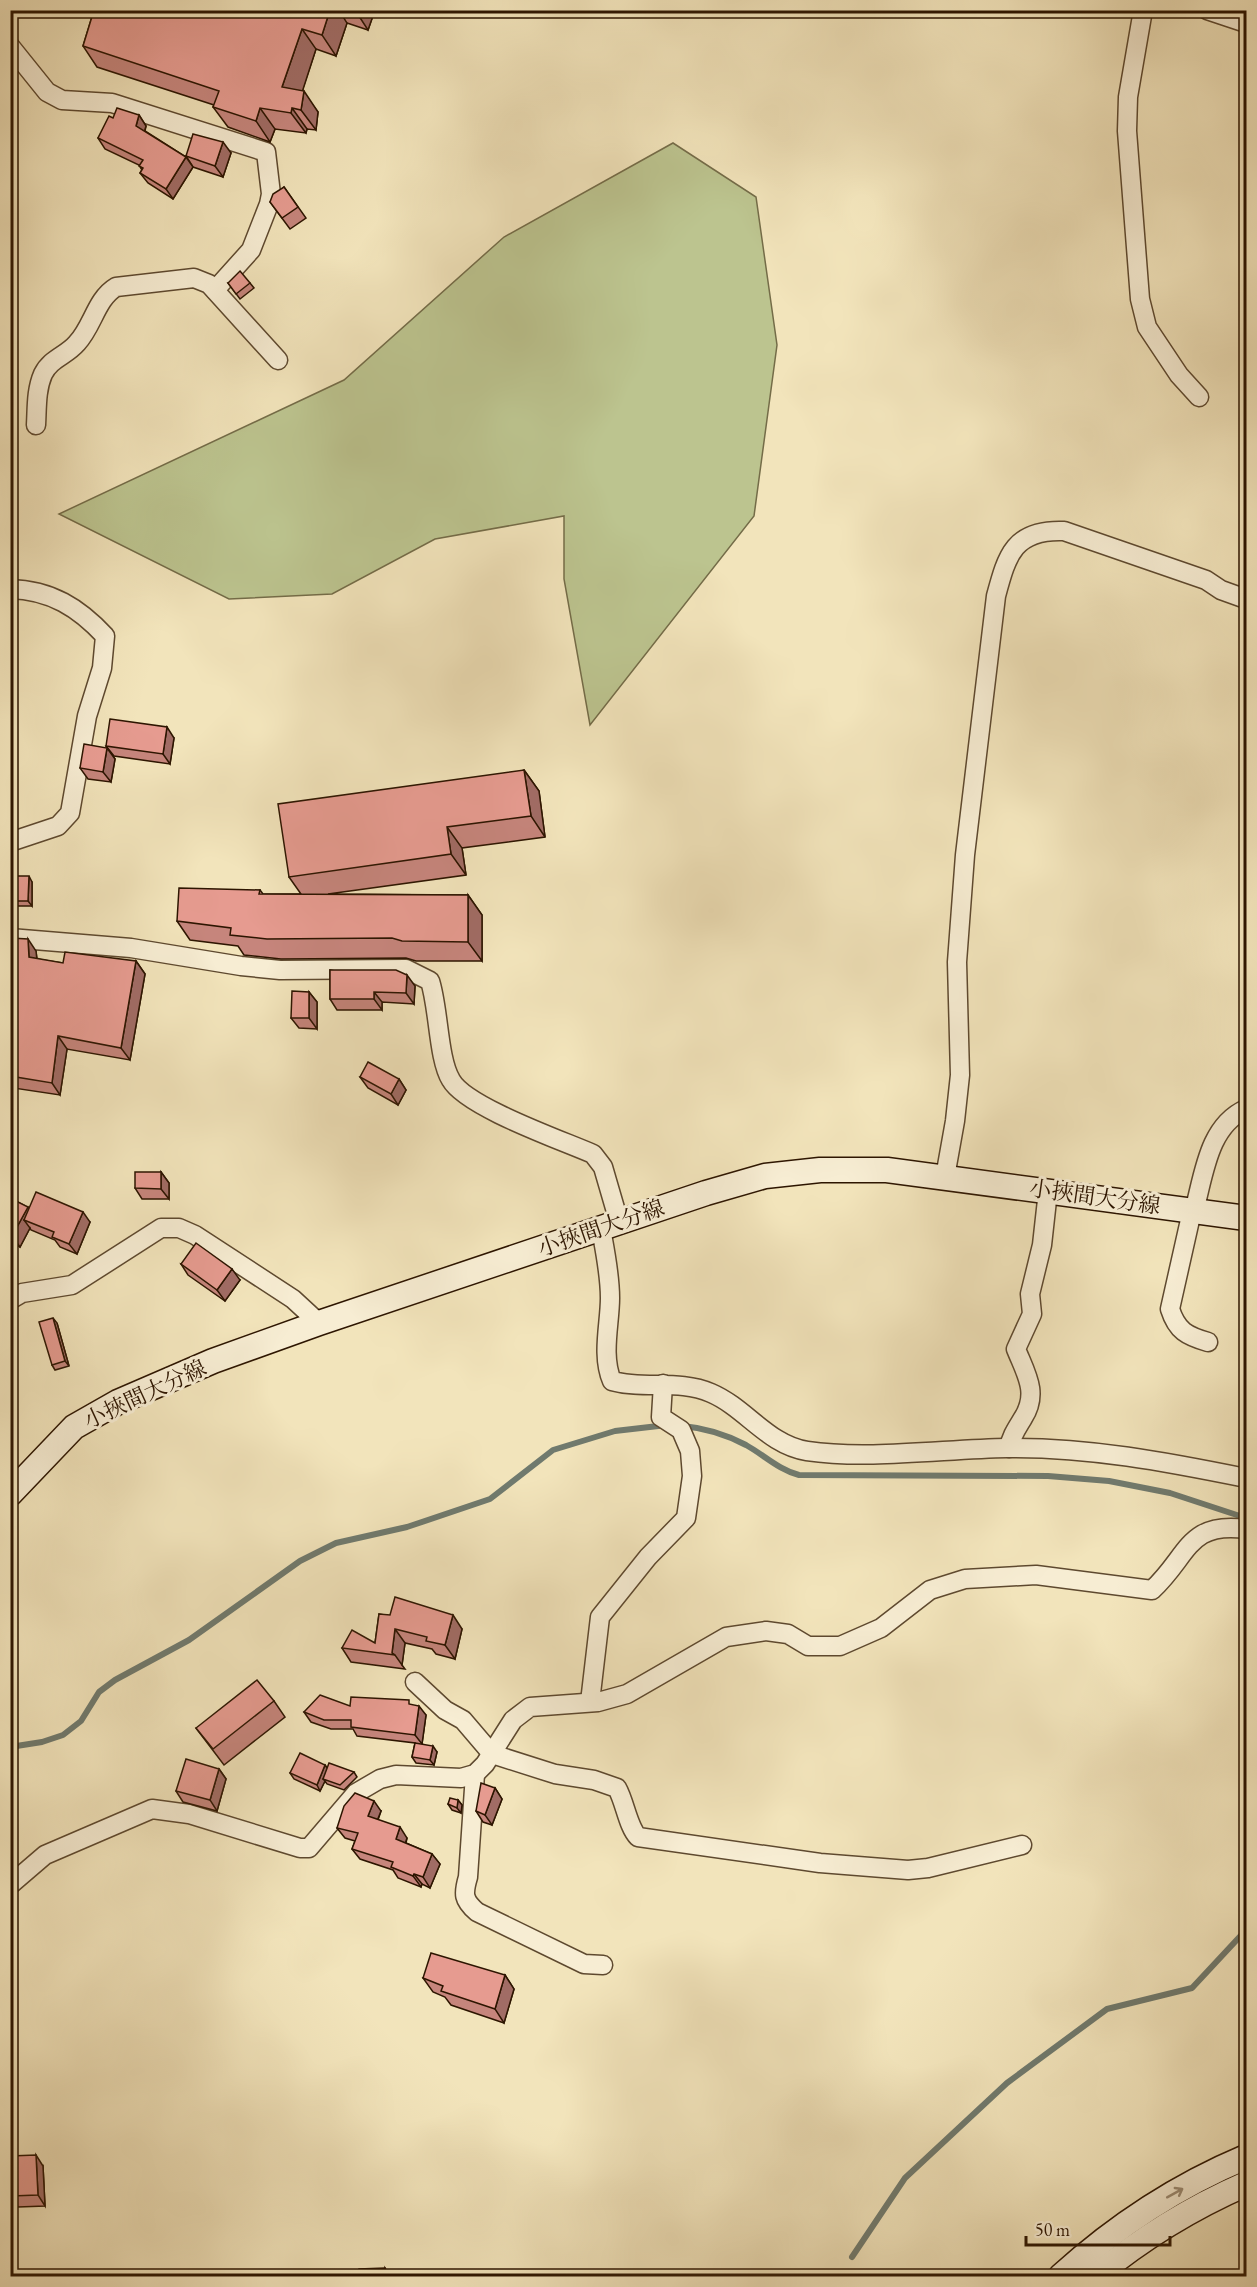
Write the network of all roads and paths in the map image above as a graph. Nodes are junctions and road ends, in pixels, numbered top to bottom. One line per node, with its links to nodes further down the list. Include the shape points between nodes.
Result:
1 (1143, 10): 7 (street, via 1128,98 1127,131 1140,299 1147,327)
2 (1207, 10): 3 (street)
3 (1246, 23)
4 (10, 46): 5 (street, via 47,92 62,100 112,103 266,152 269,204 251,250)
5 (215, 290): 6 (street); 8 (street, via 194,278 116,287 106,293 76,345 51,362 44,373)
6 (278, 360)
7 (1199, 397)
8 (36, 425)
9 (10, 589): 12 (street, via 55,597 85,614 105,636 102,668 87,716 70,813 57,826)
10 (1246, 599): 16 (street, via 1206,580 1064,531 1049,530 1024,538 1007,557 996,596 965,855 957,962 960,1075)
11 (10, 830): 12 (street)
12 (32, 833): 13 (street)
13 (10, 842)
14 (10, 938): 20 (street, via 131,948 280,970 406,969 430,981 450,1080 467,1097 592,1154 603,1167)
15 (1246, 1108): 18 (street, via 1224,1125 1213,1142)
16 (945, 1177): 17 (main road, 小挾間大分線); 20 (main road, 小挾間大分線, via 887,1170 819,1170 765,1176)
17 (1048, 1191): 18 (main road, 小挾間大分線); 25 (street, via 1042,1245 1030,1294 1032,1314 1016,1349 1029,1377 1032,1397 1029,1409 1010,1438)
18 (1193, 1211): 19 (main road, 小挾間大分線); 23 (street, via 1170,1309 1174,1322 1186,1335)
19 (1246, 1218)
20 (610, 1226): 22 (main road, 小挾間大分線); 24 (street, via 608,1371 612,1381 623,1384)
21 (10, 1300): 22 (street, via 22,1293 72,1284 161,1228 179,1228 292,1299)
22 (319, 1323): 27 (main road, 小挾間大分線, via 213,1361 118,1402 74,1427)
23 (1208, 1342)
24 (663, 1384): 25 (street, via 682,1384 712,1393 782,1444 805,1451 835,1454); 30 (street, via 662,1418 681,1431 690,1451 692,1476 686,1518 648,1557 600,1617)
25 (1009, 1448): 26 (street, via 1078,1450 1143,1458)
26 (1246, 1478)
27 (10, 1494)
28 (1246, 1529): 30 (street, via 1225,1526 1206,1530 1152,1590 1036,1575 966,1579 930,1590 881,1628 840,1646 808,1646 788,1634 766,1630 726,1637 627,1694)
29 (415, 1682): 31 (street, via 445,1710 463,1720)
30 (590, 1702): 31 (street, via 530,1707 513,1720)
31 (492, 1754): 32 (street); 33 (street, via 617,1788 627,1806 632,1830 638,1837 660,1842 908,1870)
32 (475, 1774): 34 (street, via 461,1778 396,1775 381,1779 356,1793 309,1848 189,1814 152,1809 45,1855); 35 (street, via 465,1902 477,1912 584,1964)
33 (1022, 1845)
34 (10, 1885)
35 (603, 1965)
36 (1246, 2157): 38 (main road, one-way to 36, via 1147,2209)
37 (1246, 2184): 39 (main road, via 1184,2214 1127,2251)
38 (1061, 2277)
39 (1096, 2277)

